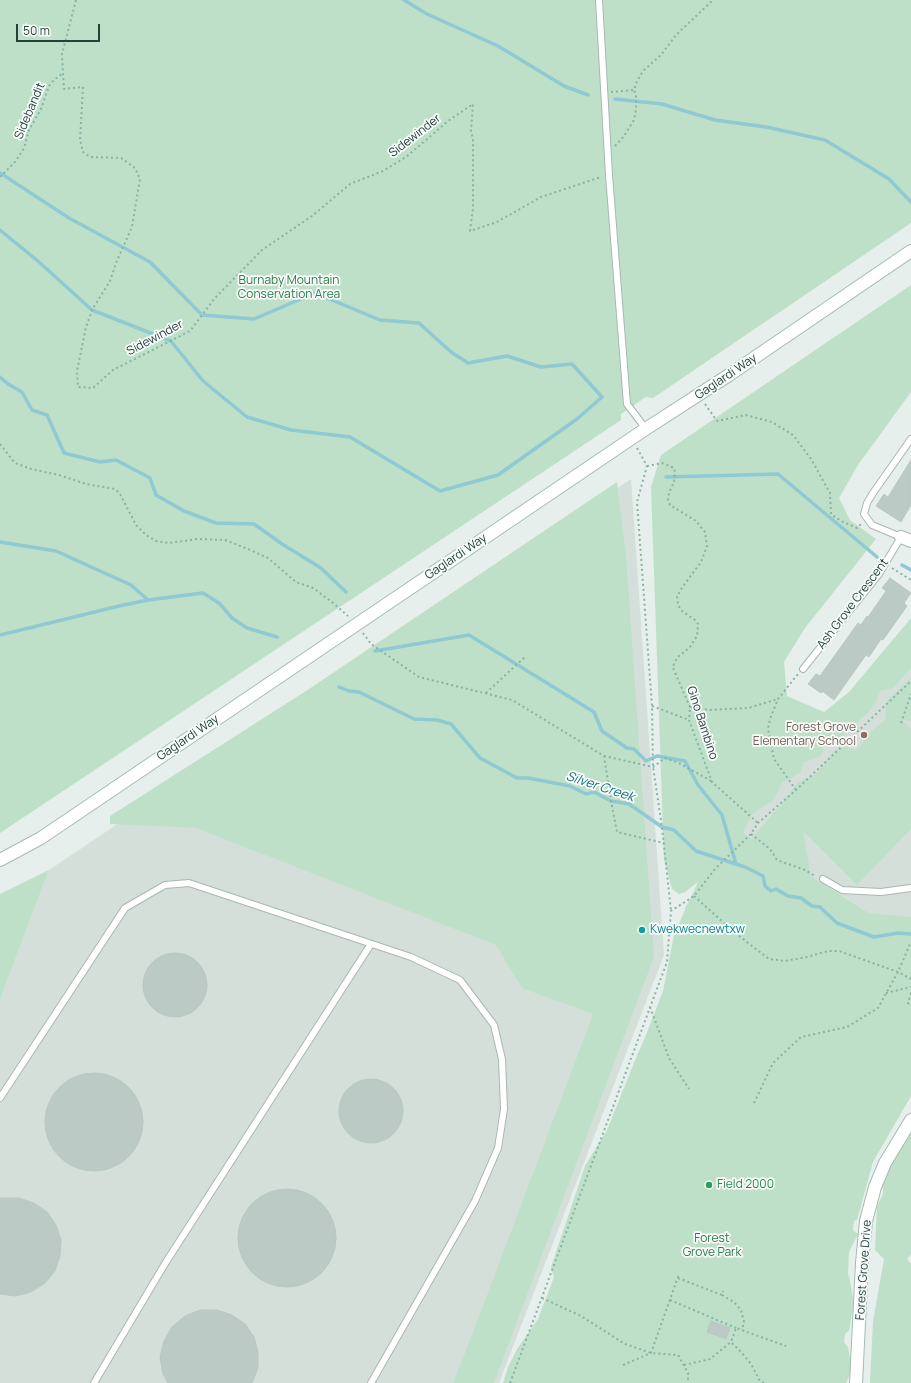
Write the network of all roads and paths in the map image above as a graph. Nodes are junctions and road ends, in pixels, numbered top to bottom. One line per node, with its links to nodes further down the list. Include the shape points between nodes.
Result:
1 (76, 0): 4 (path, Sidewinder, via 62,54)
2 (599, 0): 6 (lane)
3 (713, 0): 5 (path, via 676,35 661,55 643,70)
4 (63, 73): 8 (path, Sidewinder, via 64,89 82,87 80,140 83,152 90,158 121,158 135,168 140,179 132,227 110,281 89,318 77,371 78,387 93,388 113,370 190,331 215,298 262,250 312,216 350,184 383,171 406,157 448,121 474,104 471,132 473,208 470,231 497,222 541,197); 9 (path, Sidebandit, via 49,86 41,109 29,130 24,148)
5 (634, 90): 6 (path); 7 (path, via 634,120)
6 (605, 93): 7 (lane)
7 (608, 155): 8 (lane)
8 (609, 175): 12 (lane, via 627,404)
9 (0, 177)
10 (911, 251): 11 (main road, Gaglardi Way)
11 (699, 395): 12 (main road, Gaglardi Way); 17 (path, via 717,421 746,415 772,422 793,434 830,493 831,514 857,528)
12 (646, 429): 13 (main road, Gaglardi Way)
13 (632, 439): 16 (path); 21 (main road, Gaglardi Way)
14 (911, 439): 17 (lane, via 872,493 864,514)
15 (0, 444): 21 (path, via 12,460 20,465 86,484 115,489 136,525 156,541 169,543 197,539 225,540 268,558 296,582 313,588 332,602)
16 (647, 466): 29 (path, via 637,502); 30 (path, Gino Bambino, via 662,463 674,468 674,482 668,500 670,505 696,521 704,532 707,546 701,562 677,598 682,611 698,624 697,636 690,647 678,657 673,668)
17 (867, 518): 18 (lane, Ash Grove Crescent, via 872,525)
18 (906, 539): 19 (lane, Ash Grove Crescent)
19 (885, 564): 20 (path); 23 (lane, Ash Grove Crescent)
20 (911, 580)
21 (357, 624): 26 (path, via 371,644 419,677); 40 (main road, Gaglardi Way, via 41,838)
22 (526, 656): 26 (path)
23 (803, 669)
24 (797, 675): 28 (path)
25 (911, 681): 36 (path)
26 (486, 693): 33 (path, via 512,700)
27 (911, 694): 32 (path)
28 (778, 699): 30 (path, via 748,708 709,710); 36 (path, via 768,729 774,759)
29 (652, 706): 31 (path); 34 (path)
30 (690, 707): 31 (path, Gino Bambino)
31 (689, 720): 35 (path, Gino Bambino)
32 (901, 723)
33 (604, 756): 34 (path); 39 (path, via 617,832)
34 (653, 767): 35 (path, via 665,758); 39 (path)
35 (712, 782): 37 (path, Gino Bambino)
36 (796, 790): 37 (path)
37 (758, 823): 38 (path)
38 (751, 834): 41 (path, via 770,849 778,860); 43 (path, via 715,869)
39 (664, 843): 44 (path)
40 (0, 860)
41 (823, 879): 42 (lane, via 842,890 881,892)
42 (911, 888)
43 (694, 896): 44 (path); 47 (path, via 769,960 785,961 828,951 839,951)
44 (671, 911): 53 (path, via 667,962)
45 (371, 944): 55 (lane, via 189,883 165,885 125,908); 71 (lane, via 166,1262); 72 (lane, via 411,957 460,980 494,1024 502,1059 504,1109 498,1148 475,1201)
46 (911, 944): 47 (path)
47 (898, 972): 48 (path); 50 (path)
48 (911, 979)
49 (911, 987): 50 (path)
50 (886, 993): 56 (path, via 878,1008 847,1027 801,1037 773,1063)
51 (911, 993): 52 (path, via 908,1003)
52 (911, 1006)
53 (650, 1007): 54 (path, via 669,1058); 62 (path)
54 (689, 1089)
55 (0, 1098)
56 (754, 1103)
57 (911, 1120): 76 (main road, Forest Grove Drive, via 885,1163 866,1220)
58 (679, 1274): 59 (path)
59 (678, 1278): 61 (path); 63 (path)
60 (723, 1291): 61 (path)
61 (722, 1295): 65 (path, via 741,1310 744,1322)
62 (542, 1298): 68 (path, via 581,1316 625,1344); 73 (path)
63 (670, 1300): 64 (path); 68 (path)
64 (736, 1328): 65 (path); 66 (path)
65 (742, 1330): 67 (path)
66 (731, 1342): 70 (path, via 710,1359); 75 (path)
67 (786, 1346)
68 (652, 1353): 69 (path); 70 (path, via 678,1355)
69 (623, 1365)
70 (684, 1365): 74 (path, via 688,1373)
71 (94, 1383)
72 (371, 1383)
73 (510, 1383)
74 (688, 1383)
75 (764, 1383)
76 (856, 1383)

